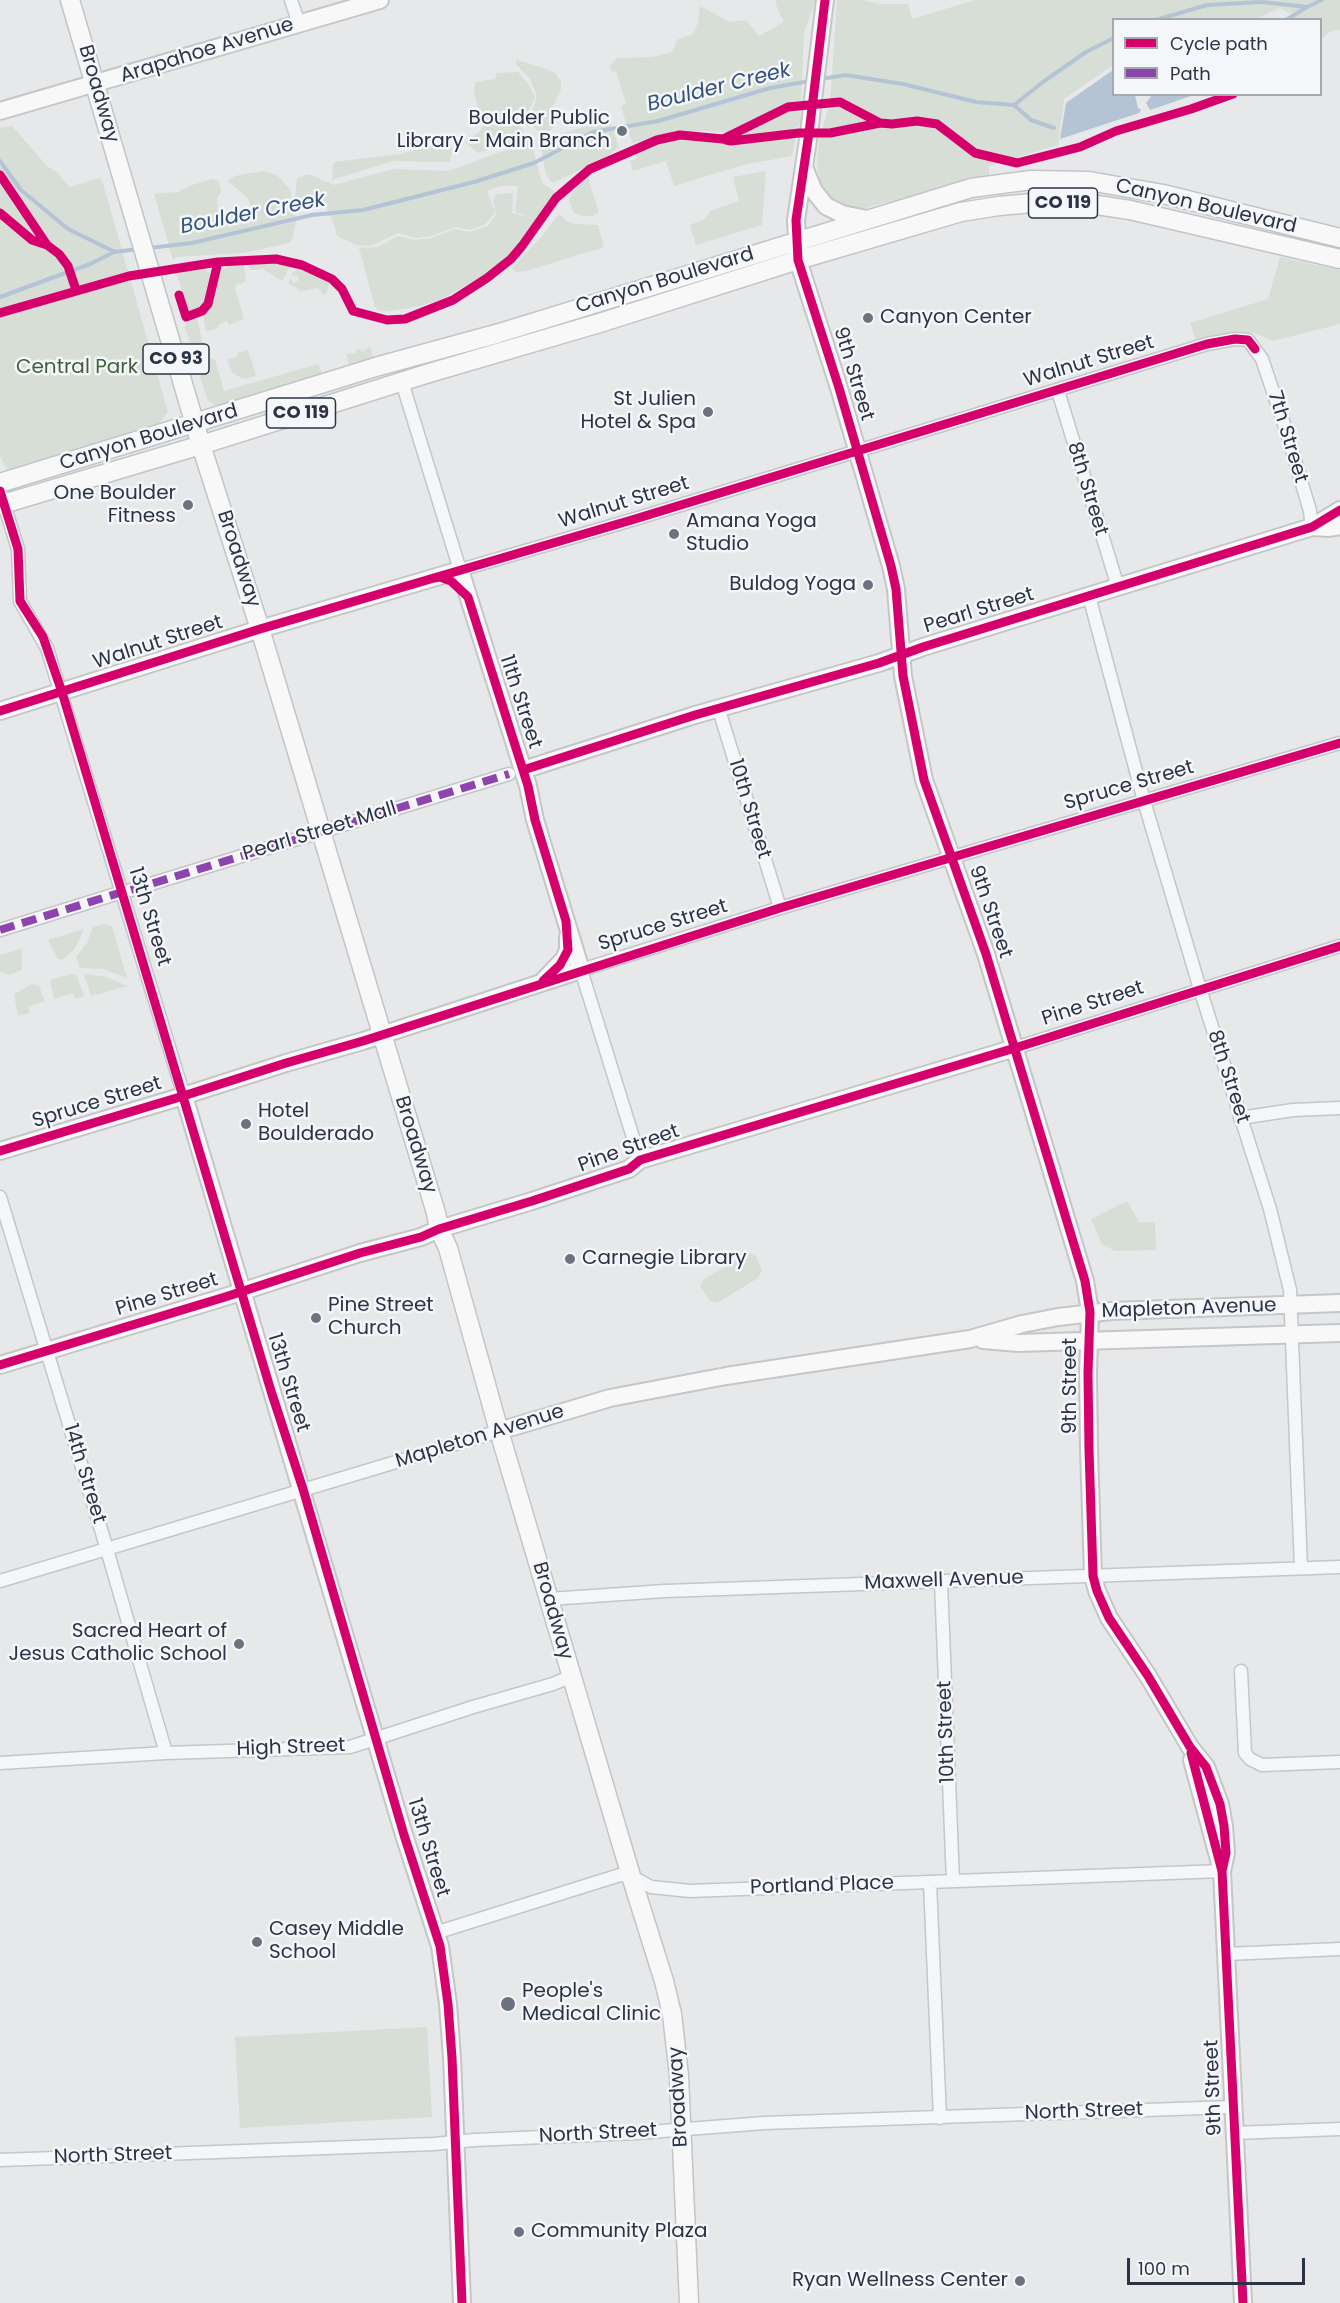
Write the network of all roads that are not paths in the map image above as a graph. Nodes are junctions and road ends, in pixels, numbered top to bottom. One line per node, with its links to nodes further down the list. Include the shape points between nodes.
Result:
1 (70, 0): 6 (main road, Broadway / CO 93)
2 (291, 0): 5 (street)
3 (380, 0): 5 (street, Arapahoe Avenue)
4 (825, 0): 8 (street, 9th Street)
5 (298, 24): 6 (street, Arapahoe Avenue)
6 (95, 84): 7 (street, Arapahoe Avenue); 17 (main road, Broadway / CO 93)
7 (0, 111)
8 (803, 165): 9 (street, via 814,191 826,206); 11 (street, 9th Street)
9 (867, 219): 10 (main road, Canyon Boulevard / CO 119, via 971,188 1058,179 1126,186); 11 (main road, Canyon Boulevard / CO 119)
10 (1340, 238)
11 (796, 240): 13 (street, 9th Street); 17 (main road, Canyon Boulevard / CO 119)
12 (1340, 259): 13 (main road, Canyon Boulevard / CO 119, via 1130,210 1032,203 961,212)
13 (798, 260): 15 (main road, Canyon Boulevard / CO 119); 19 (street, 9th Street)
14 (1255, 349): 16 (street, Walnut Street, via 1248,340 1207,344); 24 (street, 7th Street, via 1286,430)
15 (402, 382): 18 (main road, Canyon Boulevard / CO 119); 25 (street, 11th Street)
16 (1058, 391): 19 (street, Walnut Street); 27 (street, 8th Street)
17 (195, 423): 18 (main road, Broadway / CO 93); 20 (main road, Canyon Boulevard / CO 119)
18 (201, 445): 21 (main road, Canyon Boulevard / CO 119); 30 (main road, Broadway)
19 (857, 451): 25 (street, Walnut Street); 31 (street, 9th Street, via 893,577)
20 (0, 483)
21 (1, 500): 32 (street, 13th Street, via 18,549 20,601 43,637)
22 (1340, 510): 24 (street, Pearl Street)
23 (1340, 526): 24 (street, Pearl Street)
24 (1312, 527): 27 (street, Pearl Street)
25 (460, 570): 26 (street, Walnut Street); 29 (street, 11th Street)
26 (425, 579): 29 (street, via 446,579); 30 (street, Walnut Street)
27 (1118, 587): 28 (street, Pearl Street)
28 (1089, 596): 31 (street, Pearl Street); 37 (street, 8th Street)
29 (468, 597): 36 (street, 11th Street)
30 (260, 629): 32 (street, Walnut Street); 38 (main road, Broadway)
31 (901, 653): 33 (street, Pearl Street); 39 (street, 9th Street, via 924,780)
32 (62, 692): 34 (street, Walnut Street); 49 (street, 13th Street)
33 (719, 710): 36 (street, Pearl Street); 40 (street, 10th Street)
34 (0, 711)
35 (1340, 743): 37 (street, Spruce Street)
36 (516, 772): 38 (street, Pearl Street Mall); 41 (street, 11th Street)
37 (1144, 801): 39 (street, Spruce Street); 46 (street, 8th Street)
38 (321, 832): 42 (street, Pearl Street Mall); 47 (main road, Broadway)
39 (952, 858): 40 (street, Spruce Street); 48 (street, 9th Street)
40 (780, 909): 44 (street, Spruce Street)
41 (566, 921): 44 (street, 11th Street); 45 (street, via 568,941 564,959)
42 (0, 930)
43 (1340, 946): 46 (street, Pine Street)
44 (581, 970): 45 (street, Spruce Street); 53 (street, 11th Street)
45 (539, 985): 47 (street, Spruce Street)
46 (1200, 988): 48 (street, Pine Street); 51 (street, 8th Street)
47 (381, 1034): 49 (street, Spruce Street); 55 (main road, Broadway)
48 (1016, 1048): 53 (street, Pine Street); 59 (street, 9th Street, via 1080,1262)
49 (182, 1088): 52 (street, Spruce Street); 56 (street, 13th Street)
50 (1340, 1108): 51 (street)
51 (1240, 1118): 58 (street, 8th Street, via 1270,1209)
52 (0, 1151)
53 (640, 1160): 55 (street, Pine Street, via 629,1169)
54 (0, 1197): 64 (street, 14th Street)
55 (440, 1229): 56 (street, Pine Street); 66 (main road, Broadway)
56 (241, 1290): 64 (street, Pine Street); 67 (street, 13th Street)
57 (1340, 1303): 58 (street, Mapleton Avenue)
58 (1291, 1305): 59 (street, Mapleton Avenue); 61 (street, 8th Street)
59 (1090, 1312): 62 (street, Mapleton Avenue, via 1022,1324); 63 (street, 9th Street)
60 (1340, 1333): 61 (street, Mapleton Avenue)
61 (1292, 1334): 63 (street, Mapleton Avenue); 70 (street, 8th Street)
62 (970, 1339): 63 (street, Mapleton Avenue, via 1018,1343); 66 (street, Mapleton Avenue, via 610,1398)
63 (1089, 1341): 71 (street, 9th Street)
64 (45, 1350): 65 (street, Pine Street); 68 (street, 14th Street)
65 (0, 1365)
66 (499, 1431): 67 (street, Mapleton Avenue); 74 (main road, Broadway)
67 (303, 1489): 68 (street, Mapleton Avenue); 77 (street, 13th Street)
68 (107, 1550): 72 (street, Mapleton Avenue); 78 (street, 14th Street)
69 (1340, 1567): 70 (street, Maxwell Avenue)
70 (1301, 1568): 71 (street, Maxwell Avenue)
71 (1093, 1576): 73 (street, Maxwell Avenue); 81 (street, 9th Street, via 1109,1618 1190,1747)
72 (0, 1581)
73 (941, 1582): 74 (street, Maxwell Avenue); 83 (street, 10th Street)
74 (549, 1599): 76 (main road, Broadway)
75 (1241, 1671): 79 (street, via 1245,1753 1250,1759 1262,1765)
76 (572, 1676): 77 (street, High Street); 82 (main road, Broadway)
77 (376, 1737): 78 (street, High Street, via 350,1747); 85 (street, 13th Street)
78 (165, 1753): 80 (street, High Street)
79 (1340, 1762)
80 (0, 1763)
81 (1222, 1871): 83 (street, Portland Place); 87 (street, 9th Street)
82 (631, 1876): 84 (street, Portland Place, via 651,1887 690,1891); 85 (street, via 608,1878); 90 (main road, Broadway, via 672,2014)
83 (953, 1881): 84 (street, Portland Place)
84 (930, 1882): 89 (street)
85 (435, 1933): 93 (street, 13th Street, via 448,2004)
86 (1340, 1949): 87 (street)
87 (1227, 1954): 88 (street, 9th Street)
88 (1233, 2107): 89 (street, North Street); 92 (street, 9th Street)
89 (940, 2118): 90 (street, North Street)
90 (681, 2129): 93 (street, North Street); 96 (main road, Broadway)
91 (1340, 2129): 92 (street)
92 (1234, 2133): 97 (street, 9th Street)
93 (455, 2141): 94 (street, North Street); 95 (street, 13th Street)
94 (0, 2160)
95 (462, 2302)
96 (689, 2303)
97 (1243, 2303)

